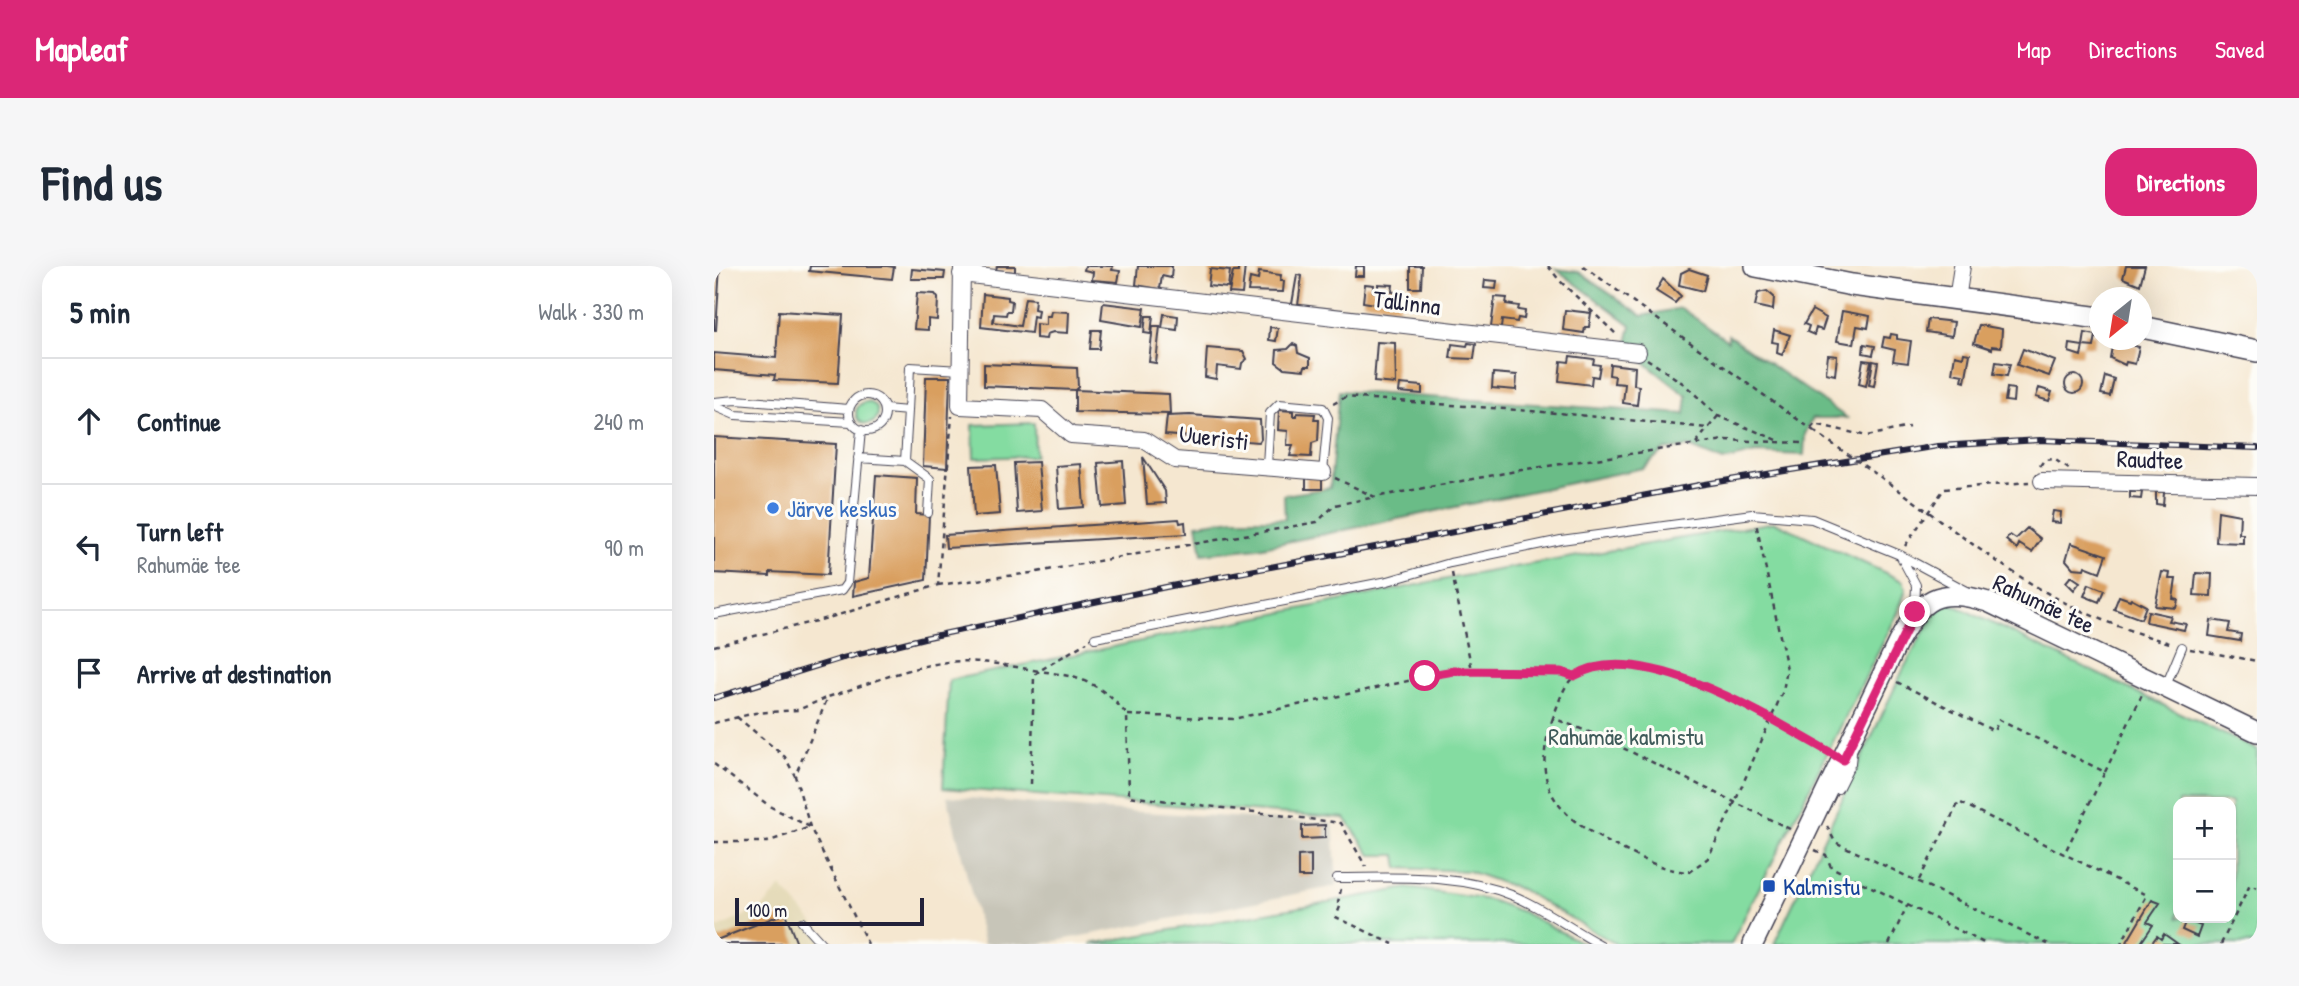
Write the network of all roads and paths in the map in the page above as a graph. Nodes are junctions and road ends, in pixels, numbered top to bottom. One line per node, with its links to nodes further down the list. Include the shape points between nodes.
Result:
1 (1548, 266): 9 (path)
2 (1583, 266): 23 (path)
3 (1756, 266): 6 (main road)
4 (1962, 266): 6 (street)
5 (961, 270): 9 (street, Tallinna); 11 (street)
6 (1956, 300): 7 (main road)
7 (2089, 317)
8 (2152, 329): 10 (main road)
9 (1638, 352): 18 (path, via 1684,384)
10 (2257, 352)
11 (961, 370): 13 (street); 17 (lane, via 910,367)
12 (714, 404): 14 (lane, via 765,398); 19 (lane, via 735,415 764,421)
13 (960, 406): 29 (street, Uueristi, via 1042,410 1071,435 1144,440 1175,460); 40 (path, via 953,410)
14 (849, 408): 16 (lane, via 856,398 867,394 879,398); 19 (lane)
15 (1323, 408): 21 (path, via 1346,397); 29 (lane, via 1274,407); 30 (lane, via 1328,418)
16 (885, 409): 17 (lane); 22 (lane, via 880,425)
17 (908, 411): 28 (lane)
18 (1718, 416): 21 (path); 24 (path)
19 (851, 422): 22 (lane)
20 (1909, 427): 23 (path, via 1867,436 1815,424)
21 (1708, 428): 26 (path)
22 (861, 430): 27 (lane)
23 (1813, 430): 34 (path, bridge)
24 (1782, 442): 25 (path); 26 (path, via 1724,440)
25 (1801, 443)
26 (1694, 445): 33 (path)
27 (858, 458): 28 (lane); 43 (lane, via 847,583 842,590)
28 (905, 461): 35 (lane, via 930,480)
29 (1267, 466): 30 (street, Uueristi)
30 (1322, 472): 33 (path)
31 (2042, 481): 32 (street, Raudtee); 34 (path, via 1944,489)
32 (2257, 485)
33 (1375, 497): 40 (path, via 1335,505 1317,523)
34 (1928, 511): 37 (path); 46 (path, via 2079,610)
35 (928, 513)
36 (1752, 514): 38 (lane, via 1812,519); 39 (lane, via 1561,540); 57 (path, via 1787,669)
37 (1912, 537)
38 (1900, 555): 41 (lane); 42 (lane, via 1916,585)
39 (1450, 563): 44 (lane, via 1388,581); 49 (path)
40 (938, 585): 45 (path)
41 (1988, 602): 42 (street, Rahumäe tee, via 1948,595 1931,598); 52 (street, Rahumäe tee)
42 (1915, 612): 60 (street)
43 (714, 614)
44 (1095, 638): 48 (path)
45 (714, 646)
46 (2182, 647): 47 (path); 52 (lane)
47 (2257, 661)
48 (1039, 671): 53 (path, via 991,662 949,662); 54 (path, via 1089,681); 65 (path, via 1033,683)
49 (1472, 671): 50 (path); 54 (path, via 1425,676 1233,719)
50 (1574, 676): 56 (path); 57 (path, via 1598,665 1627,663 1663,670)
51 (1894, 681): 63 (path, via 1994,731 1999,720)
52 (2157, 684): 59 (street, Rahumäe tee); 63 (path)
53 (828, 697): 55 (path, via 798,710); 64 (path)
54 (1127, 715): 73 (path, via 1129,796 1342,823)
55 (737, 717): 58 (path); 64 (path, via 785,757)
56 (1553, 718): 66 (path); 66 (path, via 1544,758 1556,803 1589,834 1657,866 1689,872 1699,867 1708,858)
57 (1771, 721): 61 (path); 66 (path)
58 (714, 723)
59 (2257, 732)
60 (1855, 733): 61 (street); 70 (lane, via 1851,763 1822,822)
61 (1843, 760): 70 (street)
62 (714, 764): 68 (path, via 771,807)
63 (2105, 772): 71 (path)
64 (795, 776): 68 (path)
65 (1031, 784)
66 (1735, 802): 70 (path, via 1794,831 1788,846)
67 (1827, 826): 74 (path, via 1835,842)
68 (810, 827): 69 (path, via 767,842); 81 (path)
69 (714, 842)
70 (1804, 845): 77 (path, via 1826,855 1831,867); 79 (street)
71 (2064, 854): 74 (path, via 1959,802); 87 (path, via 2147,894)
72 (1337, 878): 73 (lane)
73 (1374, 878): 83 (lane, via 1421,877 1514,896)
74 (1919, 880): 86 (path)
75 (2257, 888): 88 (path, via 2250,885)
76 (1340, 892): 82 (path, via 1336,917)
77 (1908, 905): 84 (path); 85 (path)
78 (802, 922): 80 (lane)
79 (1756, 939)
80 (821, 944)
81 (868, 944)
82 (1393, 944)
83 (1599, 944)
84 (1889, 944)
85 (1986, 944)
86 (2048, 944)
87 (2121, 944)
88 (2221, 944)

